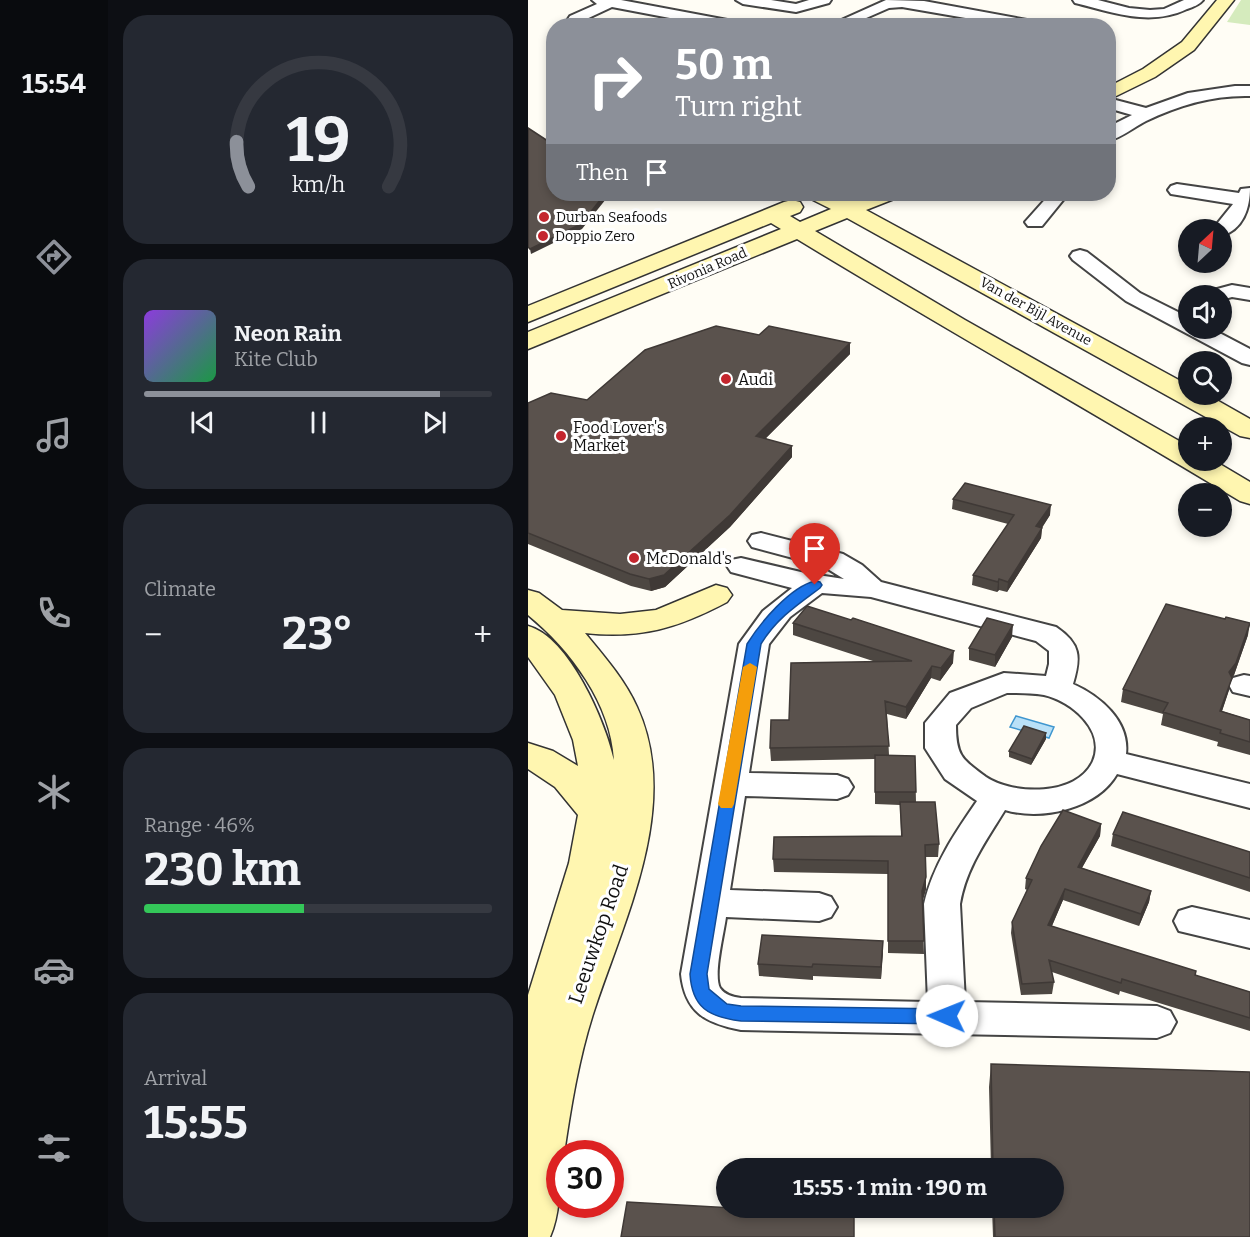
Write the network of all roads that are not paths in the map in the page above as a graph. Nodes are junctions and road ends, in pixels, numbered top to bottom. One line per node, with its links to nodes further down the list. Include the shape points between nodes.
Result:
1 (743, 0): 8 (street)
2 (824, 0): 8 (street, via 800,8)
3 (1080, 0): 6 (street)
4 (1196, 0): 6 (street, via 1155,14)
5 (1226, 0): 9 (main road)
6 (1096, 1)
7 (609, 2): 10 (street); 11 (street)
8 (763, 4): 12 (street); 13 (street)
9 (1211, 17): 16 (main road, via 1155,53); 17 (main road, via 1188,46)
10 (585, 18)
11 (698, 18)
12 (730, 18)
13 (746, 18)
14 (853, 18): 15 (street, via 887,4 909,3)
15 (993, 18)
16 (1116, 72)
17 (1116, 91)
18 (1250, 91): 20 (street, via 1188,97)
19 (1116, 105): 20 (street)
20 (1148, 114): 21 (street)
21 (1116, 132)
22 (1177, 190): 28 (street)
23 (806, 201): 30 (main road, Rivonia Road)
24 (834, 201): 29 (main road, Van der Bijl Avenue)
25 (869, 201): 29 (main road, Rivonia Road)
26 (894, 201): 34 (main road, via 884,212 889,224)
27 (1053, 201): 32 (street)
28 (1245, 207): 31 (street)
29 (847, 210): 33 (main road, Rivonia Road); 34 (main road, Van der Bijl Avenue)
30 (773, 215): 33 (main road); 39 (main road, Rivonia Road)
31 (1232, 219)
32 (1035, 222)
33 (799, 229): 36 (main road, Rivonia Road); 41 (main road)
34 (906, 240): 45 (main road, Van der Bijl Avenue)
35 (1080, 256): 40 (street, via 1133,297)
36 (669, 285): 41 (main road, via 753,257 804,254 833,262); 43 (main road, Rivonia Road)
37 (1232, 291): 38 (street)
38 (1250, 294)
39 (528, 315)
40 (1178, 316)
41 (956, 325): 46 (main road)
42 (1213, 339): 44 (street)
43 (528, 341)
44 (1250, 358)
45 (1250, 430)
46 (1178, 452)
47 (1210, 471): 48 (main road)
48 (1250, 495)
49 (761, 541): 52 (street, via 832,560)
50 (741, 566): 51 (street)
51 (815, 585): 52 (street); 58 (street, via 766,624 754,644)
52 (871, 588): 55 (street, via 1046,634 1063,647 1065,655)
53 (716, 595): 54 (main road, via 676,614 636,624)
54 (536, 619): 62 (main road, Leeuwkop Road, via 542,650 562,676 585,719 598,786); 70 (main road, Leeuwkop Road, via 576,644 620,707 630,745 632,809 613,900 577,994 552,1084)
55 (1057, 688): 57 (street, via 1095,711 1107,727 1112,744); 60 (street, via 1004,683 980,689 960,700 945,715 939,733 941,752 952,770 971,786)
56 (528, 756): 62 (main road, via 559,768)
57 (1109, 761): 60 (street, via 1100,776 1066,797 1019,801); 61 (street)
58 (729, 784): 59 (street); 63 (street)
59 (837, 787)
60 (996, 796): 67 (street, via 944,887)
61 (1250, 796)
62 (598, 813): 69 (main road, Leeuwkop Road, via 583,882)
63 (710, 903): 64 (street); 67 (street, via 699,974 700,992 723,1011)
64 (819, 907)
65 (1192, 921): 66 (street)
66 (1250, 934)
67 (947, 1016): 68 (street)
68 (1157, 1022)
69 (528, 1076)
70 (528, 1230)

